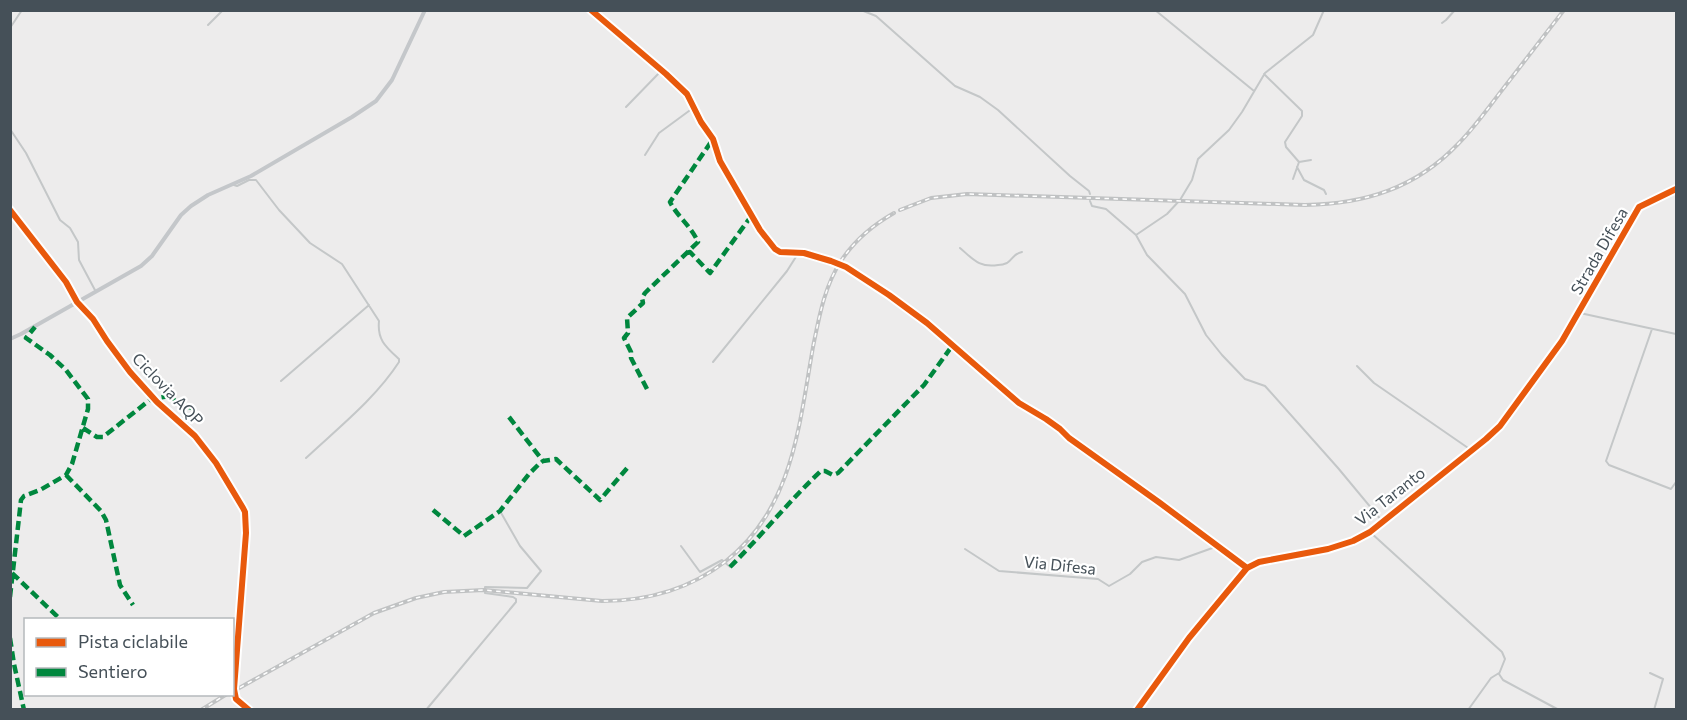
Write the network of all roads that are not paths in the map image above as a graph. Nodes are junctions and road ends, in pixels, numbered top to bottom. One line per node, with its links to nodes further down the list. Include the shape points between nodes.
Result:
1 (22, 10): 11 (street)
2 (224, 10): 10 (street)
3 (425, 10): 23 (street, via 392,80 376,101)
4 (591, 10): 12 (street)
5 (861, 10): 26 (street, via 876,16 955,86 998,110)
6 (1155, 10): 14 (street)
7 (1324, 10): 13 (street, via 1313,35)
8 (1455, 10): 9 (street)
9 (1442, 22)
10 (208, 25)
11 (10, 28)
12 (661, 71): 15 (street); 16 (street, via 687,94)
13 (1264, 74): 14 (street); 20 (street, via 1302,111 1285,142)
14 (1254, 91): 28 (street, via 1229,130 1198,159 1180,201)
15 (626, 107)
16 (693, 108): 18 (street, via 659,133); 30 (street, via 713,138 720,161 760,230 780,252)
17 (10, 129): 34 (street, via 60,220 78,242 79,260)
18 (645, 155)
19 (1311, 160): 20 (street)
20 (1299, 162): 21 (street)
21 (1297, 167): 22 (street); 25 (street, via 1304,180)
22 (1293, 179)
23 (234, 184): 34 (street, via 191,206 141,266); 35 (street, via 256,180 305,239 342,264)
24 (1677, 189): 36 (street, Strada Difesa, via 1639,207)
25 (1326, 194)
26 (1090, 195)
27 (1090, 201): 28 (street, via 1092,206 1106,209)
28 (1136, 236): 47 (street, via 1147,255 1185,294 1206,335 1222,355 1245,379 1265,386)
29 (960, 248): 31 (street, via 978,263 990,266 1005,264)
30 (799, 252): 32 (street); 40 (street)
31 (1022, 252)
32 (831, 261)
33 (846, 267): 50 (street, via 927,323 1019,403 1046,418)
34 (96, 292): 39 (street)
35 (369, 305): 42 (street); 44 (street, via 379,321 381,340 399,362 357,411)
36 (1579, 313): 37 (street); 43 (street, Via Taranto, via 1500,426)
37 (1652, 329): 38 (street); 45 (street, via 1606,461 1671,489)
38 (1677, 334)
39 (10, 339)
40 (712, 362)
41 (1357, 366): 43 (street)
42 (281, 381)
43 (1471, 450): 47 (street, Via Taranto)
44 (306, 458)
45 (1677, 482)
46 (500, 511): 56 (street, via 540,571 526,588 485,587 486,594 513,597 516,602)
47 (1382, 521): 48 (street, Via Taranto)
48 (1370, 532): 53 (street, Via Taranto, via 1342,545 1259,562); 54 (street, via 1502,652 1505,659)
49 (681, 546): 52 (street, via 700,572 722,560)
50 (1218, 546): 51 (street, Via Difesa, via 1179,560 1156,557 1142,562 1109,586 1098,579 999,572); 53 (street)
51 (965, 549)
52 (730, 567)
53 (1247, 568): 57 (street, via 1182,646)
54 (1499, 673): 58 (street); 59 (street, via 1503,680)
55 (1650, 673): 60 (street, via 1663,680)
56 (426, 710)
57 (1137, 710)
58 (1468, 710)
59 (1559, 710)
60 (1654, 710)

